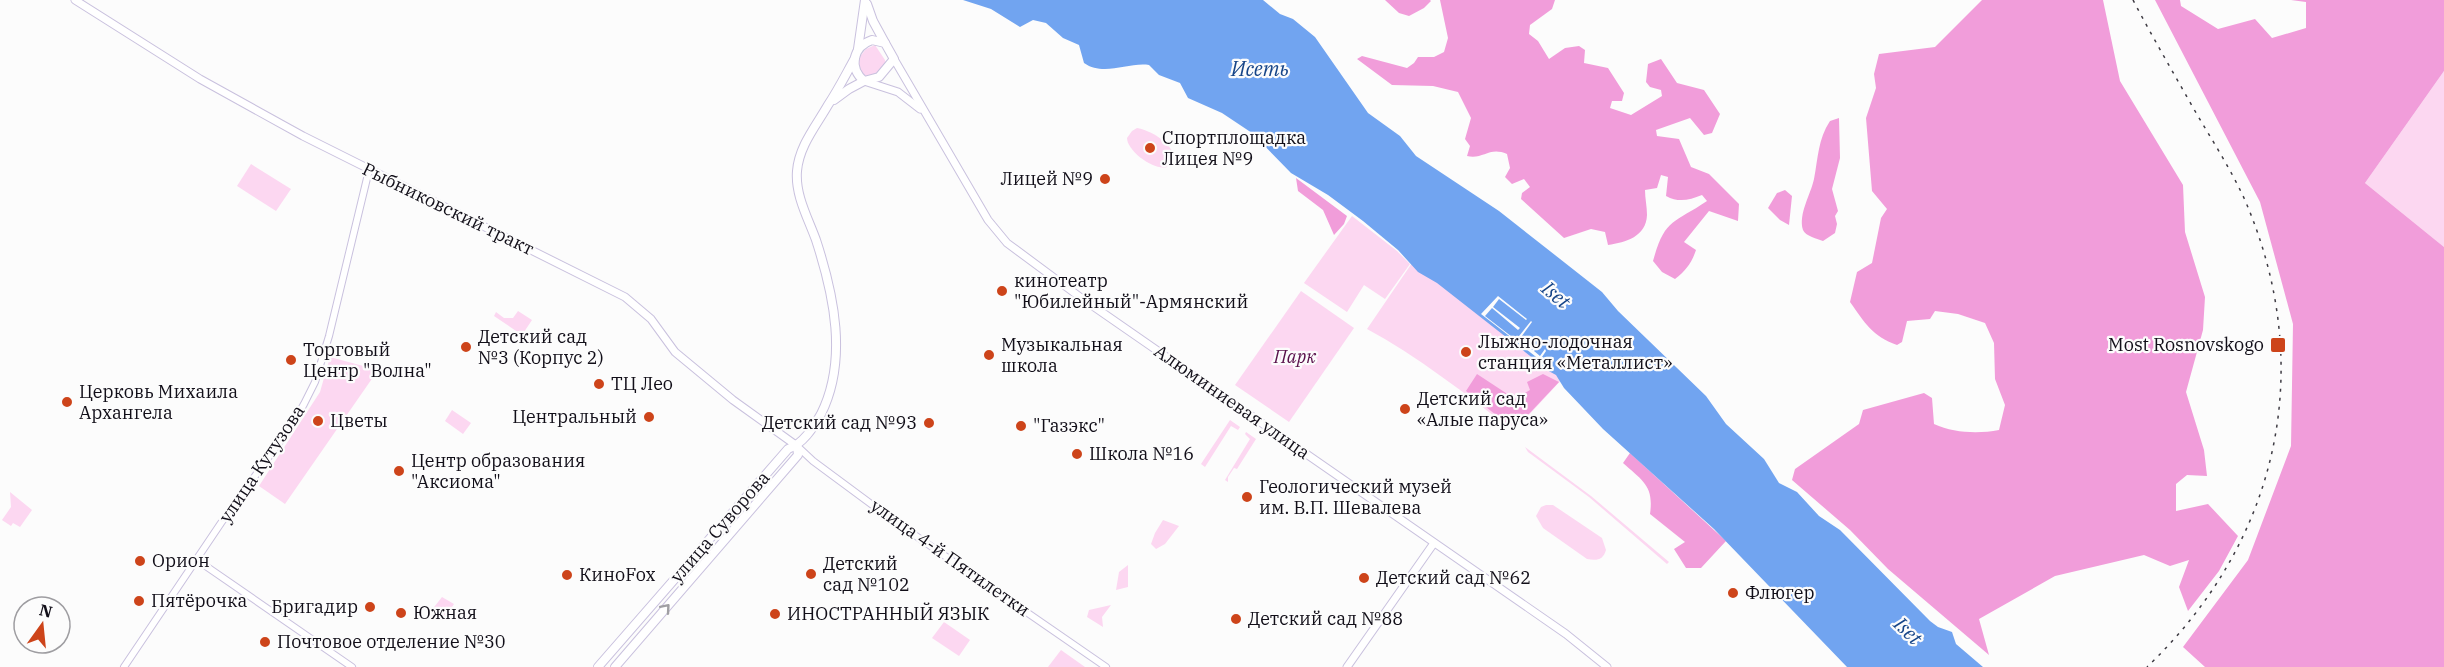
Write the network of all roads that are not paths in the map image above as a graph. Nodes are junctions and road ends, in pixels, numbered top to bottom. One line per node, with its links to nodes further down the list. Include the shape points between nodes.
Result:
1 (75, 0): 9 (main road, Рыбниковский тракт, via 200,79)
2 (866, 0): 3 (main road); 4 (main road)
3 (885, 43): 4 (main road, via 869,41); 5 (main road)
4 (856, 54): 6 (main road, via 855,70); 7 (main road, улица Суворова)
5 (894, 59): 6 (main road, via 879,77); 8 (main road)
6 (864, 81): 7 (main road); 8 (main road, via 907,97)
7 (829, 105): 10 (main road, улица Суворова, via 801,152 796,179 828,281 837,345 825,404)
8 (928, 118): 11 (main road, Алюминиевая улица, via 996,232 1007,243)
9 (369, 170): 10 (main road, Рыбниковский тракт, via 625,297 651,319 675,352); 12 (street, улица Кутузова, via 315,382 292,425)
10 (797, 446): 15 (main road, улица Суворова, via 788,449); 16 (main road, улица Суворова, one-way to 10, via 798,455); 17 (street, улица 4-й Пятилетки, via 890,518)
11 (1434, 543): 18 (main road); 19 (main road, Алюминиевая улица)
12 (197, 560): 13 (street, улица Кутузова); 14 (street)
13 (124, 667)
14 (352, 667)
15 (598, 667)
16 (615, 667)
17 (1106, 667)
18 (1347, 667)
19 (1607, 667)

